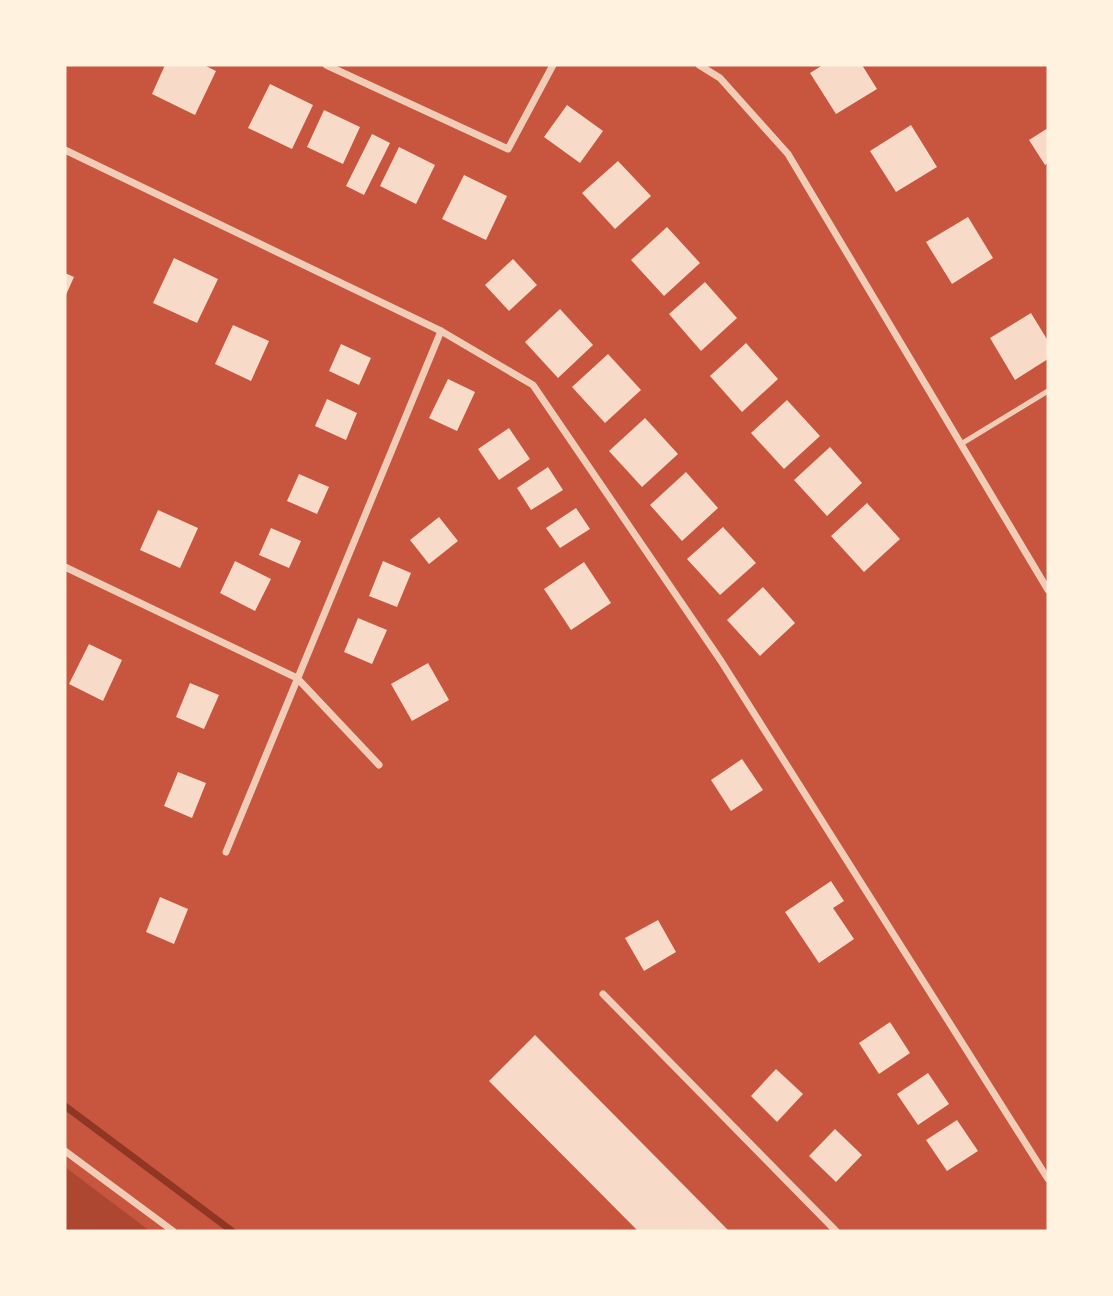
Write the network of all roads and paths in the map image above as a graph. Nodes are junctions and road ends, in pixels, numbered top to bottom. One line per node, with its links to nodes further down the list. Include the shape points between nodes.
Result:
1 (326, 65): 2 (street, via 508,149)
2 (553, 65)
3 (699, 65): 7 (street, via 719,78 788,154)
4 (65, 150): 5 (street)
5 (441, 331): 10 (street); 15 (street, via 533,385 721,661)
6 (1048, 391): 7 (lane)
7 (961, 444): 9 (street)
8 (65, 567): 10 (street)
9 (1048, 590)
10 (298, 678): 11 (street); 12 (street)
11 (379, 765)
12 (226, 852)
13 (603, 994): 17 (street)
14 (65, 1151): 16 (street)
15 (1048, 1179)
16 (173, 1231)
17 (836, 1231)

